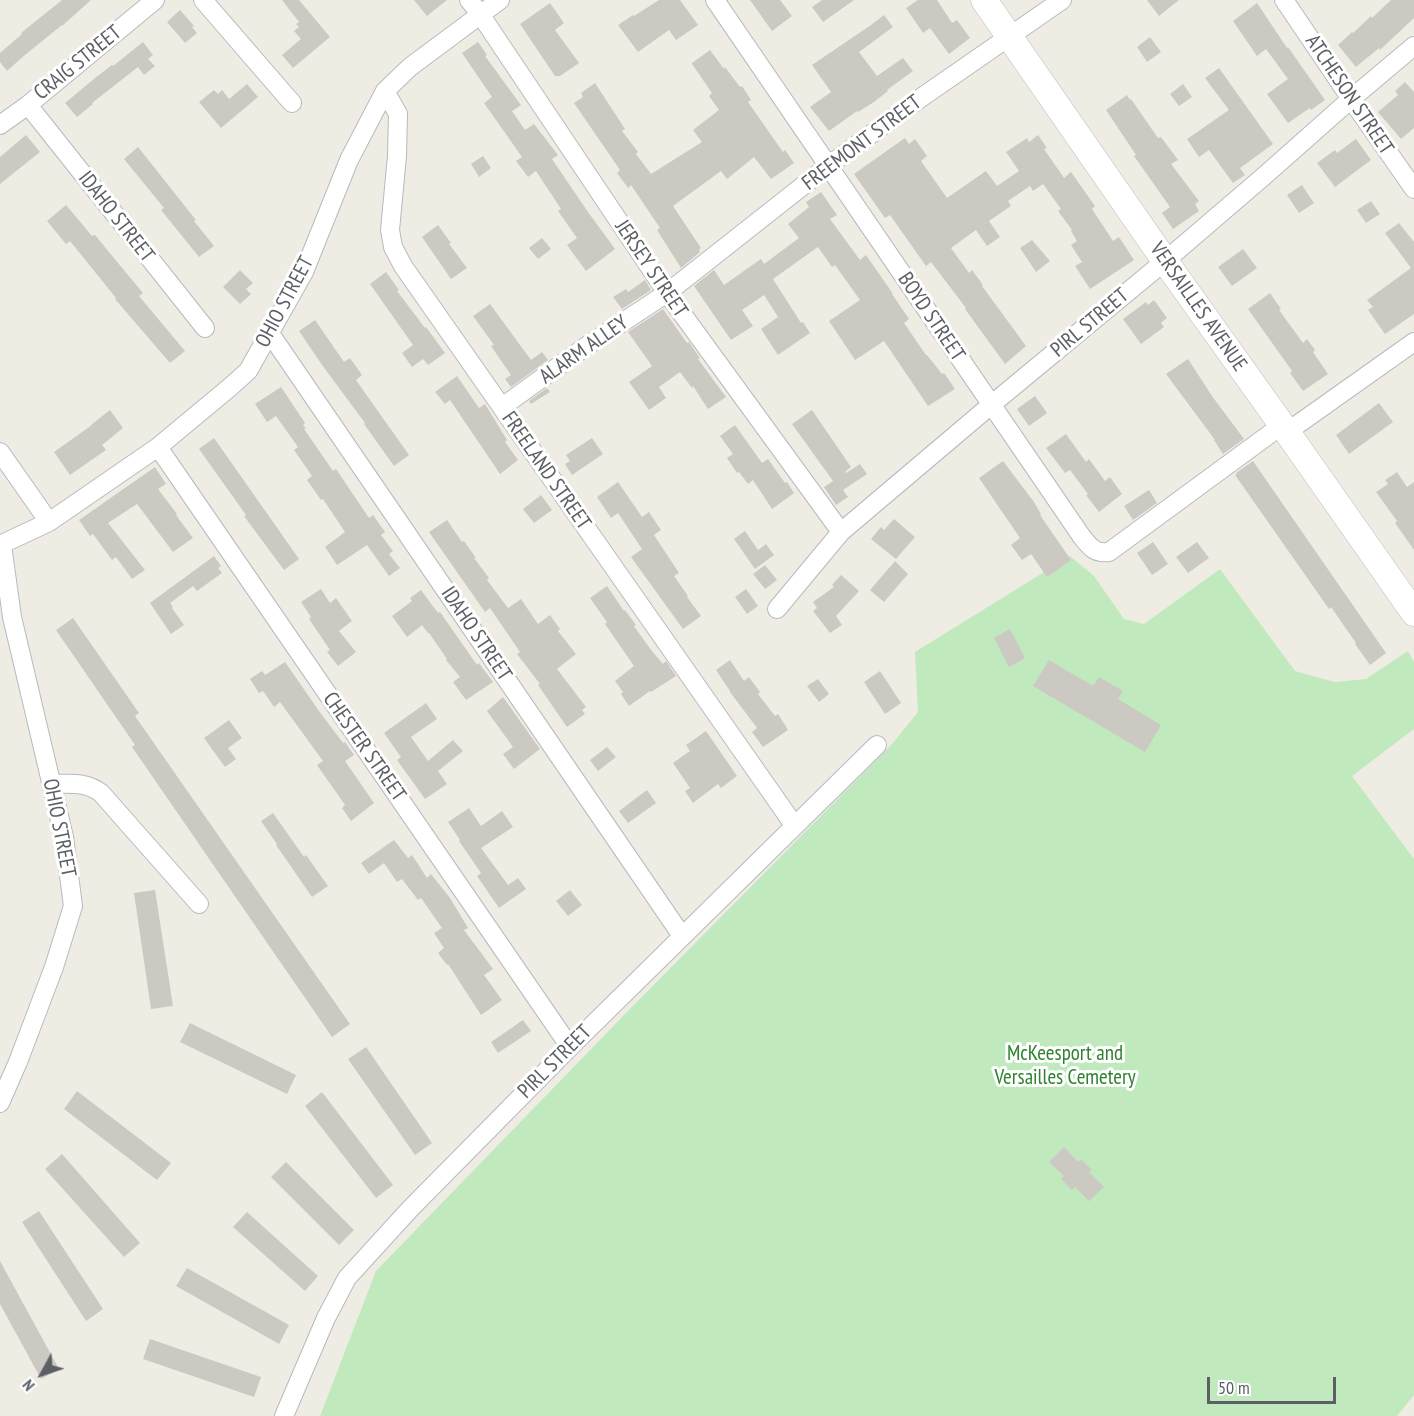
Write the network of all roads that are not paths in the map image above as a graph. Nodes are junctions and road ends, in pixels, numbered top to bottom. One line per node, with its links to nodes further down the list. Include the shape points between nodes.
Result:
1 (155, 0): 14 (street, CRAIG STREET)
2 (203, 0): 13 (street)
3 (500, 0): 8 (street, OHIO STREET)
4 (715, 0): 16 (street, BOYD STREET)
5 (984, 0): 9 (street, VERSAILLES AVENUE)
6 (1062, 0): 9 (street, FREEMONT STREET)
7 (1284, 0): 12 (street, ATCHESON STREET)
8 (475, 7): 11 (street, OHIO STREET); 19 (street, JERSEY STREET)
9 (1009, 37): 16 (street, FREEMONT STREET); 18 (street, VERSAILLES AVENUE)
10 (1414, 46): 12 (street, PIRL STREET)
11 (385, 91): 21 (street, OHIO STREET, via 349,160 304,272); 24 (street, FREELAND STREET, via 398,114 390,230 393,247)
12 (1351, 99): 17 (street, ATCHESON STREET); 18 (street, PIRL STREET)
13 (292, 103)
14 (28, 105): 15 (street, CRAIG STREET); 20 (street, IDAHO STREET)
15 (0, 125)
16 (828, 166): 19 (street, FREEMONT STREET); 23 (street, BOYD STREET)
17 (1414, 189)
18 (1165, 261): 23 (street, PIRL STREET); 25 (street, VERSAILLES AVENUE)
19 (667, 293): 24 (street, ALARM ALLEY); 29 (street, JERSEY STREET)
20 (205, 328)
21 (269, 332): 26 (street, OHIO STREET, via 248,371); 37 (street, IDAHO STREET)
22 (1414, 342): 25 (street, BOYD STREET)
23 (991, 405): 25 (street, BOYD STREET, via 1082,537 1101,553 1109,552); 29 (street, PIRL STREET)
24 (502, 407): 35 (street, FREELAND STREET)
25 (1284, 428): 32 (street, VERSAILLES AVENUE)
26 (158, 447): 28 (street, OHIO STREET); 38 (street, CHESTER STREET)
27 (0, 452): 28 (street)
28 (49, 522): 30 (street, OHIO STREET)
29 (841, 532): 31 (street, PIRL STREET)
30 (1, 545): 34 (street, OHIO STREET, via 12,617)
31 (777, 609)
32 (1414, 613)
33 (876, 745): 35 (street, PIRL STREET)
34 (51, 784): 36 (street, via 81,783 94,787); 39 (street, OHIO STREET, via 64,837 73,906 46,988)
35 (794, 825): 37 (street, PIRL STREET)
36 (199, 904)
37 (682, 936): 38 (street, PIRL STREET)
38 (570, 1047): 40 (street, PIRL STREET, via 347,1278)
39 (0, 1102)
40 (284, 1416)

